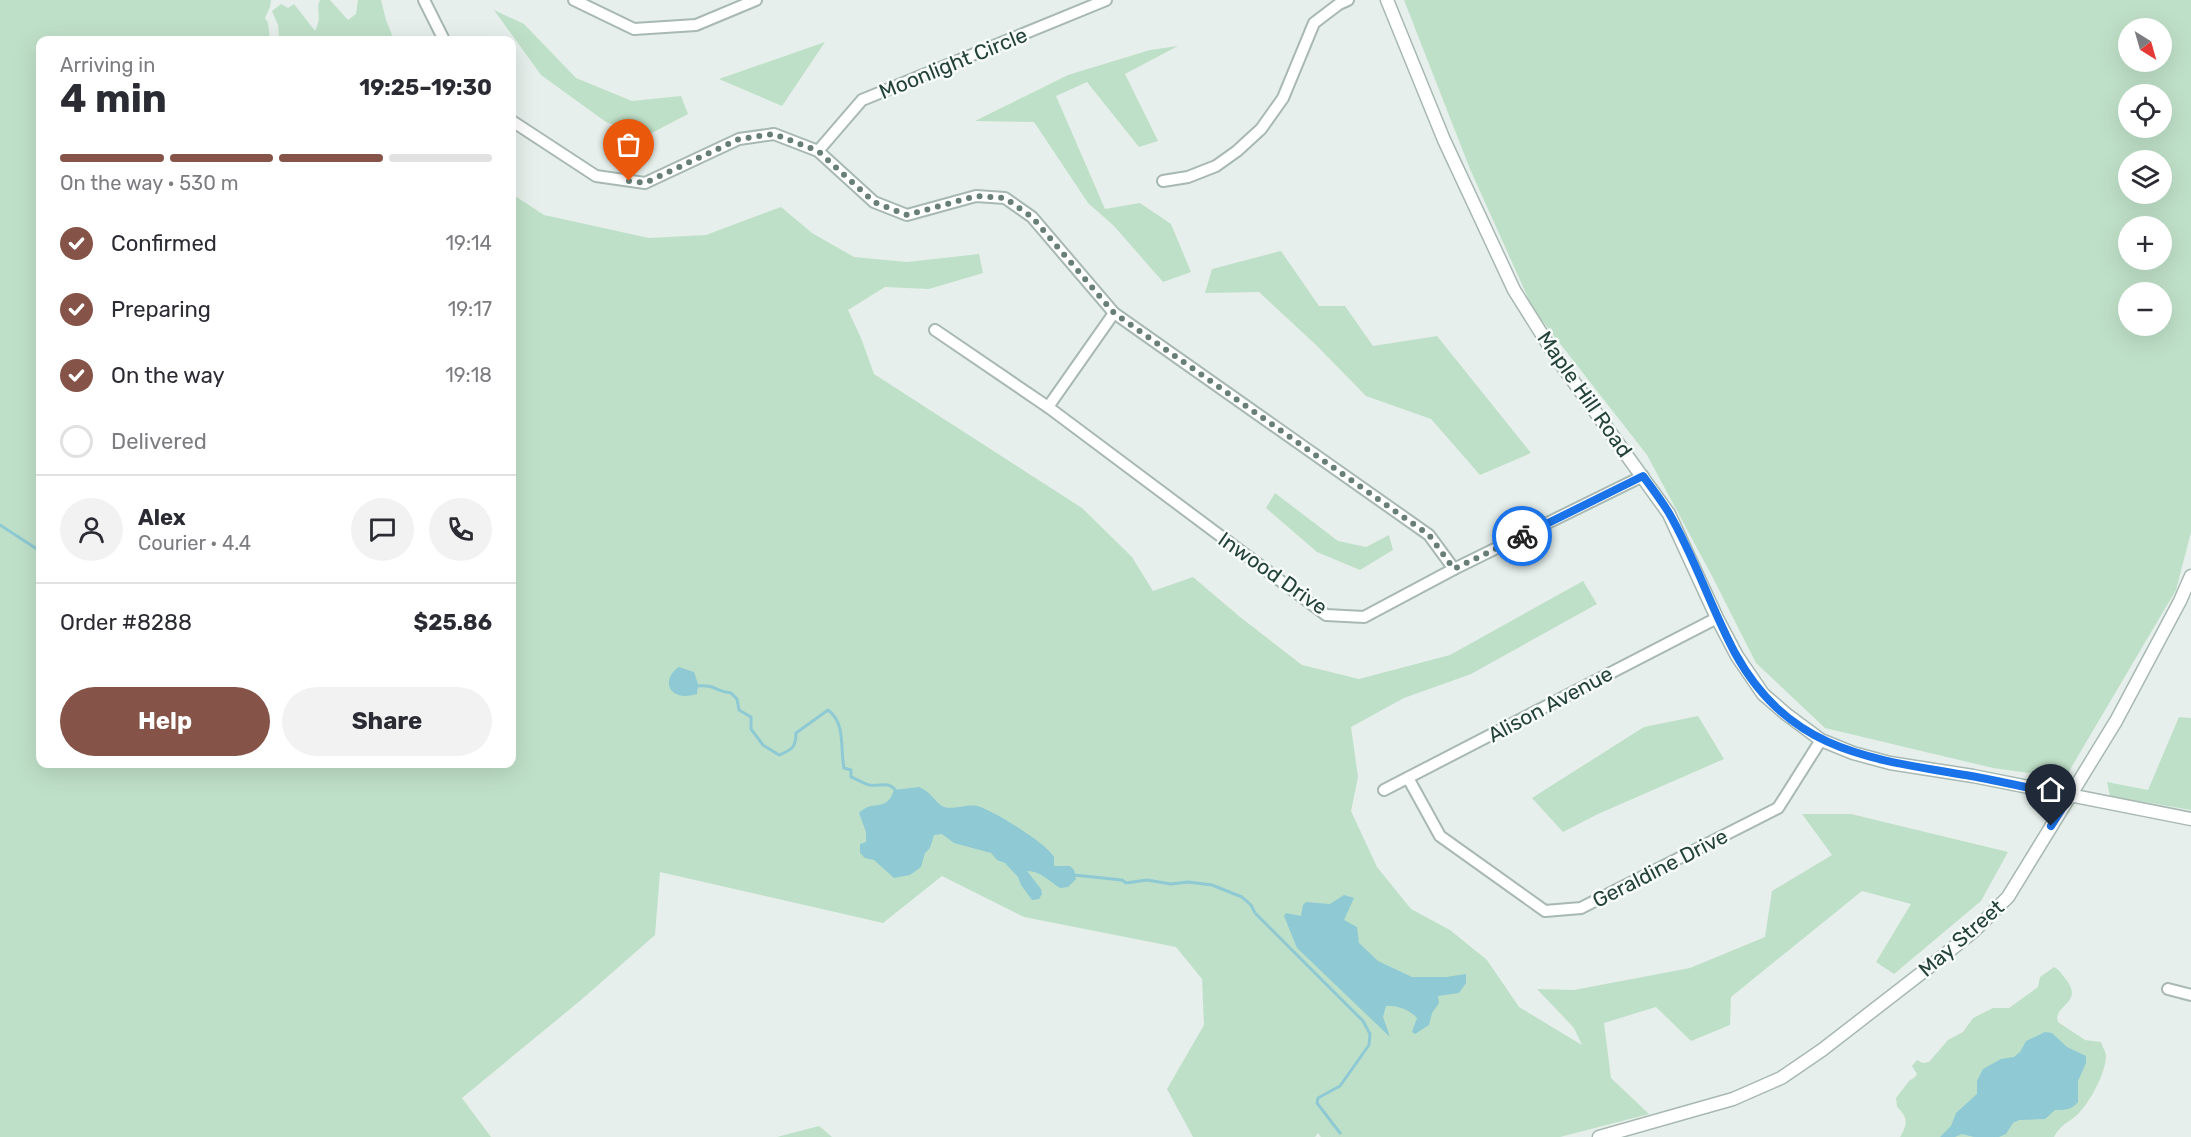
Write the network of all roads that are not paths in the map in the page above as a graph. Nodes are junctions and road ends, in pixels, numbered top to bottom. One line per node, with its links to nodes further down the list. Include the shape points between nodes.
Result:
1 (424, 0): 7 (street)
2 (574, 0): 3 (street, via 634,29 696,25)
3 (756, 0)
4 (1106, 0): 9 (street, Moonlight Circle, via 862,100)
5 (1348, 0): 10 (street, via 1314,23 1283,98 1261,129 1216,166)
6 (1388, 0): 14 (street, Maple Hill Road, via 1444,140 1514,290 1558,360)
7 (442, 36)
8 (516, 124): 9 (street, via 596,176 645,183 739,139 774,134)
9 (818, 151): 11 (street, via 874,202 907,215 976,196 1005,198 1032,217)
10 (1163, 181)
11 (1114, 313): 13 (street); 15 (street, via 1429,535)
12 (935, 330): 13 (street, Inwood Drive)
13 (1048, 407): 15 (street, Inwood Drive, via 1326,615 1364,616)
14 (1643, 476): 15 (street, Inwood Drive); 17 (street, Maple Hill Road, via 1669,514)
15 (1454, 569)
16 (2191, 576): 21 (street, May Street, via 2116,721)
17 (1716, 618): 18 (street, Maple Hill Road, via 1763,694); 19 (street, Alison Avenue)
18 (1821, 740): 19 (street, Geraldine Drive, via 1778,808 1581,908 1545,911 1440,836); 21 (street, Maple Hill Road, via 1890,763)
19 (1408, 778): 20 (street, Alison Avenue)
20 (1384, 790)
21 (2070, 796): 22 (street, Maple Hill Road); 25 (street, May Street, via 2008,897 1974,931 1822,1050 1781,1078 1733,1099)
22 (2191, 819)
23 (2168, 989): 24 (street)
24 (2191, 995)
25 (1599, 1137)

